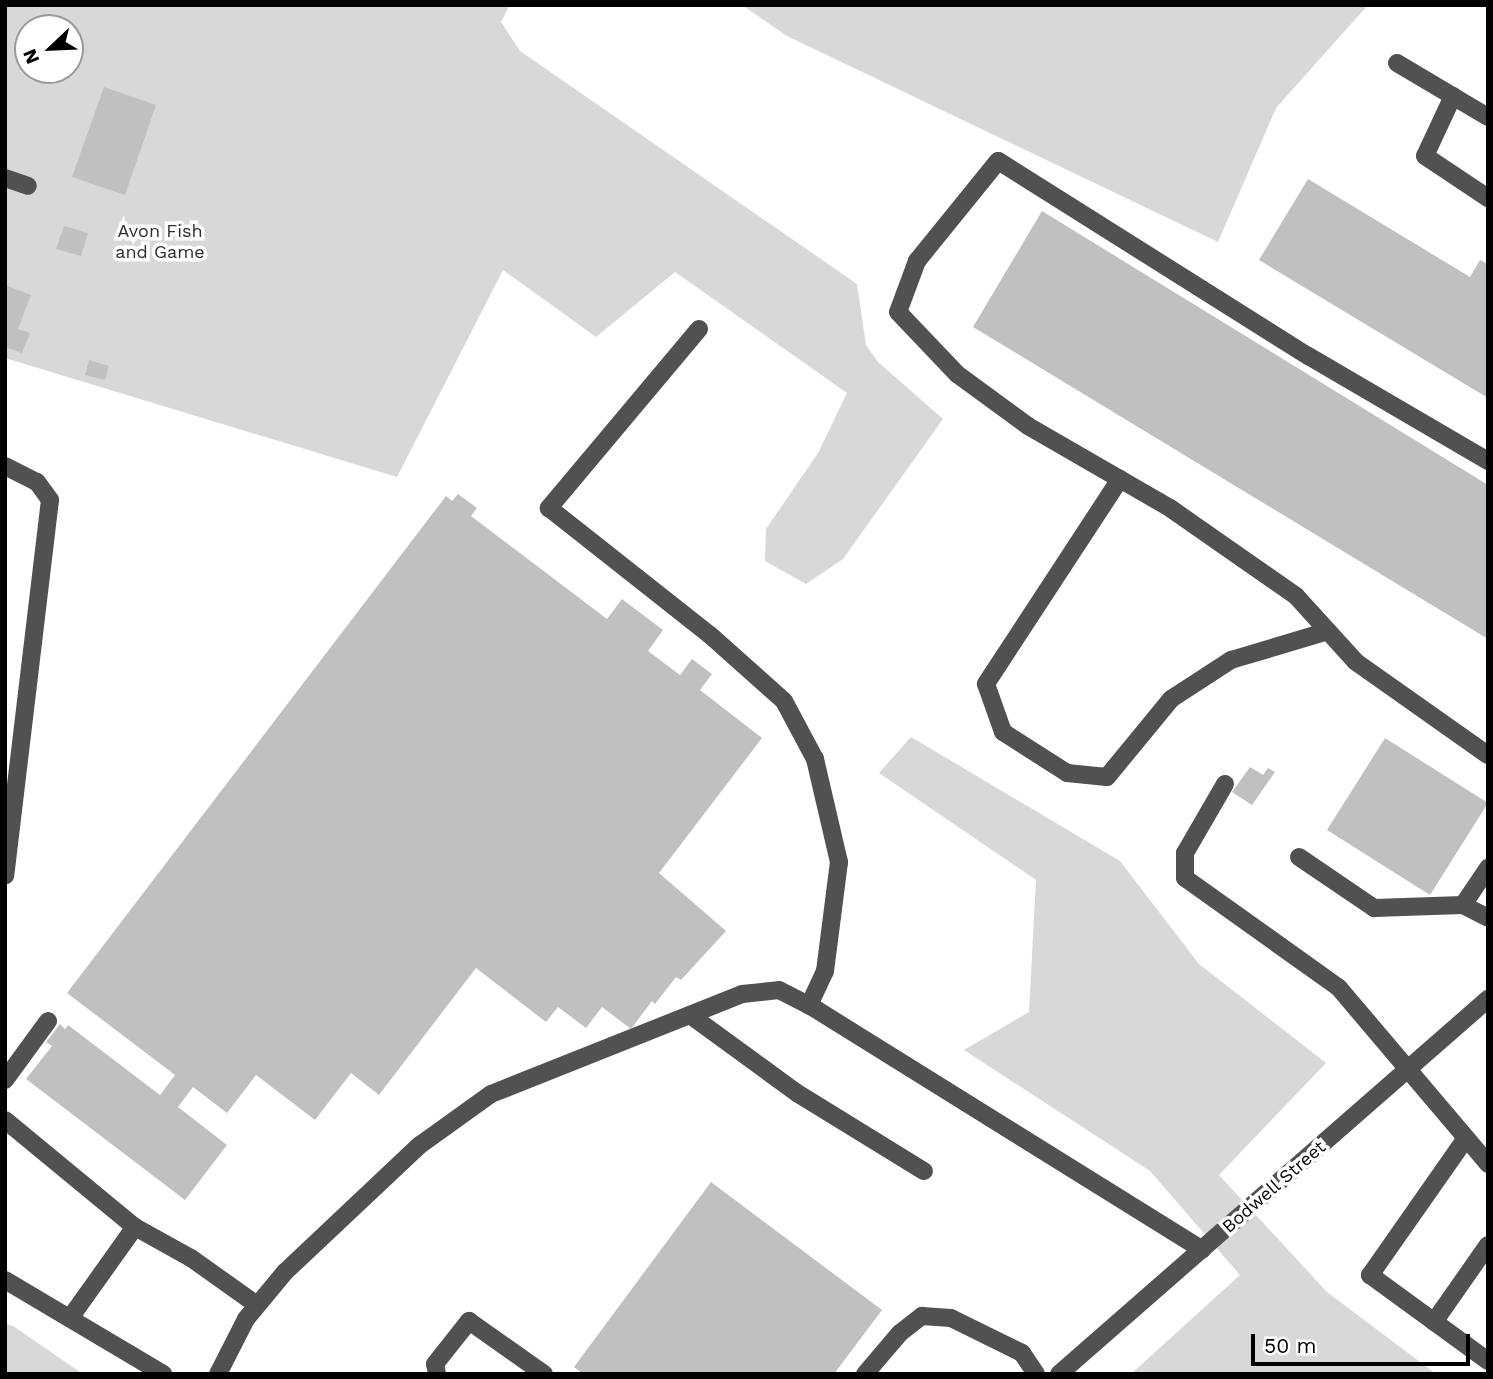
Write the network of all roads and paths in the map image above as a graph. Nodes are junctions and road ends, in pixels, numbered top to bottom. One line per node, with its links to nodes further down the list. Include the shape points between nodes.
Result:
1 (1397, 63): 2 (street)
2 (1453, 96): 3 (street); 6 (street, via 1425,156)
3 (1488, 117)
4 (5, 178): 5 (street)
5 (28, 186)
6 (1488, 198)
7 (699, 329): 20 (street, via 549,508 710,635 784,701 815,759 839,862 825,971)
8 (1488, 461): 10 (street, via 1308,356 998,161 917,261 898,312 957,374 1028,426)
9 (5, 466): 16 (street, via 37,482 50,500)
10 (1120, 479): 11 (street, via 1296,596); 11 (street, via 986,684 1003,732 1067,773 1107,777 1171,699 1231,660)
11 (1328, 631): 12 (street, via 1356,662)
12 (1488, 755)
13 (1226, 783): 23 (street, via 1185,853 1185,878 1339,988)
14 (1299, 857): 17 (street, via 1374,908)
15 (1488, 867): 17 (street)
16 (5, 875)
17 (1462, 905): 18 (street)
18 (1488, 918)
19 (1488, 999): 23 (street, Bodwell Street)
20 (809, 1005): 21 (street, via 779,990 743,994); 31 (street)
21 (690, 1015): 28 (street, via 797,1093); 33 (street, via 491,1094 420,1146 285,1272)
22 (48, 1021): 24 (street)
23 (1411, 1069): 26 (street); 31 (street, Bodwell Street)
24 (5, 1080)
25 (5, 1120): 29 (street)
26 (1464, 1141): 27 (street); 35 (street, via 1370,1275)
27 (1488, 1164)
28 (924, 1171)
29 (135, 1227): 33 (street, via 191,1258); 34 (street)
30 (1488, 1245): 35 (street)
31 (1202, 1250): 43 (street, Bodwell Street)
32 (5, 1280): 34 (street)
33 (257, 1306): 38 (street)
34 (70, 1318): 37 (street)
35 (1434, 1322): 36 (street)
36 (1488, 1361)
37 (163, 1374)
38 (218, 1374)
39 (437, 1374): 40 (street, via 435,1364 469,1321)
40 (544, 1374)
41 (866, 1374): 42 (street, via 922,1316 951,1318 1022,1353)
42 (1035, 1374)
43 (1059, 1374)

